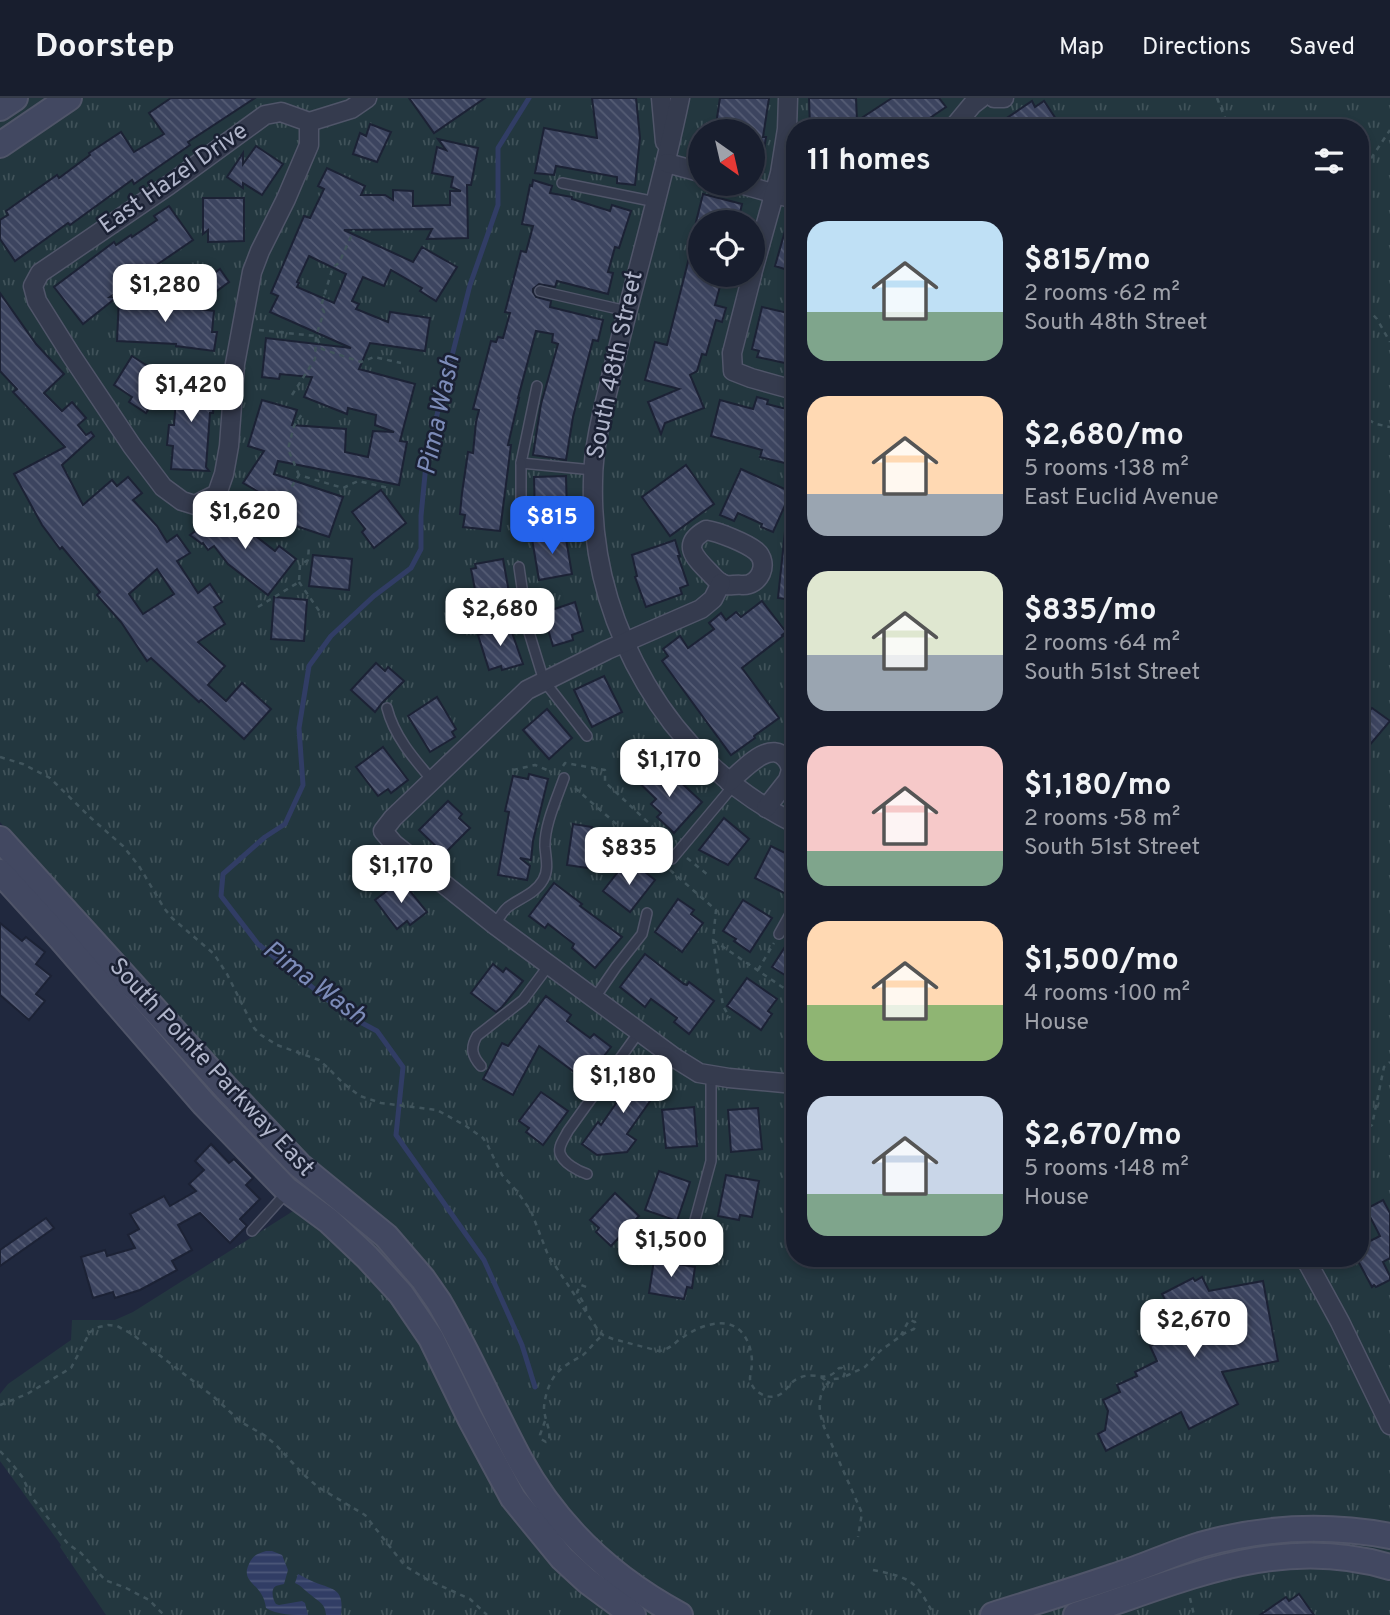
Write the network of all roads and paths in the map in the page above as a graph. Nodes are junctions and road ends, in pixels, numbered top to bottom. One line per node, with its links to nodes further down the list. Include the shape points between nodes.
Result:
1 (15, 98): 11 (main road)
2 (69, 98): 18 (main road)
3 (367, 98): 15 (street)
4 (661, 98): 20 (street, South 48th Street)
5 (681, 98): 20 (street, South 48th Street)
6 (788, 98): 12 (street)
7 (981, 98): 13 (street)
8 (994, 98): 9 (street)
9 (1004, 98)
10 (1217, 98): 14 (path)
11 (0, 108)
12 (787, 119)
13 (960, 119)
14 (1225, 119)
15 (309, 122): 33 (street, via 309,145 260,251); 33 (street, East Hazel Drive, via 281,112 265,115 40,273 33,286 37,301 132,446 163,487 195,505 217,494 224,474)
16 (1390, 130): 19 (path)
17 (786, 135): 24 (street)
18 (0, 145)
19 (1369, 162)
20 (667, 163): 21 (street); 26 (street, South 48th Street)
21 (688, 169)
22 (562, 183): 26 (lane)
23 (765, 191): 24 (street)
24 (775, 194): 25 (street); 27 (street)
25 (786, 197)
26 (656, 202): 31 (street, South 48th Street)
27 (765, 229)
28 (354, 230): 34 (path, via 333,267)
29 (749, 287): 38 (street, via 732,353 733,371)
30 (540, 291): 31 (lane)
31 (627, 311): 44 (street, South 48th Street)
32 (1369, 311): 35 (path)
33 (242, 328): 34 (path)
34 (316, 336): 36 (path, via 322,349 361,362 374,356); 39 (path, via 315,359)
35 (1390, 342)
36 (401, 363)
37 (537, 386): 43 (lane)
38 (786, 388)
39 (292, 394)
40 (304, 411): 45 (path, via 288,449)
41 (1369, 420): 42 (path)
42 (1390, 427)
43 (521, 463): 44 (lane); 47 (lane)
44 (593, 470): 55 (street, South 48th Street, via 593,523 603,585)
45 (299, 475): 46 (path, via 343,488 358,481); 48 (path)
46 (393, 489)
47 (521, 509)
48 (265, 528)
49 (309, 545): 51 (path)
50 (519, 567): 56 (lane, via 528,629)
51 (299, 582): 53 (path); 54 (path)
52 (721, 583): 55 (street, via 701,609)
53 (258, 607)
54 (323, 615)
55 (625, 642): 56 (street); 65 (street, South 48th Street, via 669,719)
56 (544, 681): 58 (lane); 63 (street, via 527,690)
57 (387, 708): 63 (lane, via 391,723)
58 (587, 736)
59 (0, 757): 97 (path, via 50,778 123,846 172,918 214,954 261,1035 319,1060 360,1096 437,1110 483,1138 502,1175 531,1211 548,1255)
60 (786, 759): 65 (street, via 778,752 766,752)
61 (513, 770): 69 (path, via 535,765 558,775 565,763 605,771 605,782)
62 (564, 778): 74 (lane, via 545,845 544,879 510,905); 76 (path, via 716,910)
63 (432, 780): 74 (street, via 383,831)
64 (786, 783): 66 (street)
65 (731, 784): 66 (street, South 48th Street); 69 (lane)
66 (766, 808): 67 (street, South 48th Street)
67 (786, 819)
68 (0, 839): 87 (main road, South Pointe Parkway East)
69 (675, 855): 71 (path)
70 (0, 872): 88 (main road, South Pointe Parkway East)
71 (708, 875)
72 (646, 913): 80 (lane, via 642,934)
73 (786, 921): 75 (lane)
74 (495, 925): 77 (street)
75 (779, 934): 78 (path)
76 (713, 940): 78 (path); 81 (path, via 723,1006)
77 (549, 965): 80 (street); 84 (lane, via 523,1000 477,1036 472,1053)
78 (758, 970): 79 (path)
79 (786, 989)
80 (594, 999): 82 (street)
81 (730, 1018)
82 (639, 1031): 85 (street); 91 (lane, via 560,1145 565,1160)
83 (1390, 1062): 89 (path, via 1384,1067)
84 (481, 1066)
85 (705, 1074): 86 (street); 93 (lane, via 711,1161 691,1235 668,1245 651,1241)
86 (786, 1083)
87 (224, 1086): 88 (main road); 90 (main road, South Pointe Parkway East)
88 (204, 1104): 92 (main road, South Pointe Parkway East)
89 (1369, 1127)
90 (305, 1172): 92 (lane); 115 (main road, South Pointe Parkway East, via 386,1236 429,1287 551,1508 602,1563)
91 (587, 1174)
92 (289, 1191): 94 (lane); 114 (main road, South Pointe Parkway East, via 329,1221 401,1294 431,1338 513,1498 562,1558)
93 (638, 1228)
94 (252, 1231)
95 (1310, 1267): 104 (street)
96 (589, 1288): 97 (path, via 581,1285 578,1292)
97 (586, 1311): 98 (path)
98 (603, 1335): 100 (path, via 659,1351 702,1327 727,1324 745,1336 751,1356 750,1380 761,1394 776,1397 796,1379); 105 (path, via 553,1379)
99 (901, 1335): 99 (path, via 914,1329 915,1322 910,1320); 101 (path, via 864,1367)
100 (819, 1376): 101 (path, via 828,1377 842,1368); 102 (path)
101 (843, 1378): 102 (path)
102 (826, 1385): 108 (path, via 820,1396 820,1415 862,1513)
103 (0, 1405): 113 (path, via 71,1368 90,1332 117,1326 264,1435 318,1486 365,1516 405,1566 470,1599)
104 (1389, 1420)
105 (545, 1421): 105 (path, via 550,1434 546,1442 540,1435)
106 (0, 1451): 112 (path, via 68,1544 105,1580 138,1594)
107 (1389, 1535): 117 (main road, via 1325,1528 1255,1532 1199,1546)
108 (859, 1537)
109 (1390, 1567): 118 (main road, via 1334,1556 1277,1557 1222,1566)
110 (873, 1570): 116 (path, via 911,1581)
111 (1189, 1595): 119 (path)
112 (164, 1615)
113 (486, 1615)
114 (633, 1615)
115 (680, 1615)
116 (934, 1615)
117 (993, 1615)
118 (1076, 1615)
119 (1194, 1615)

